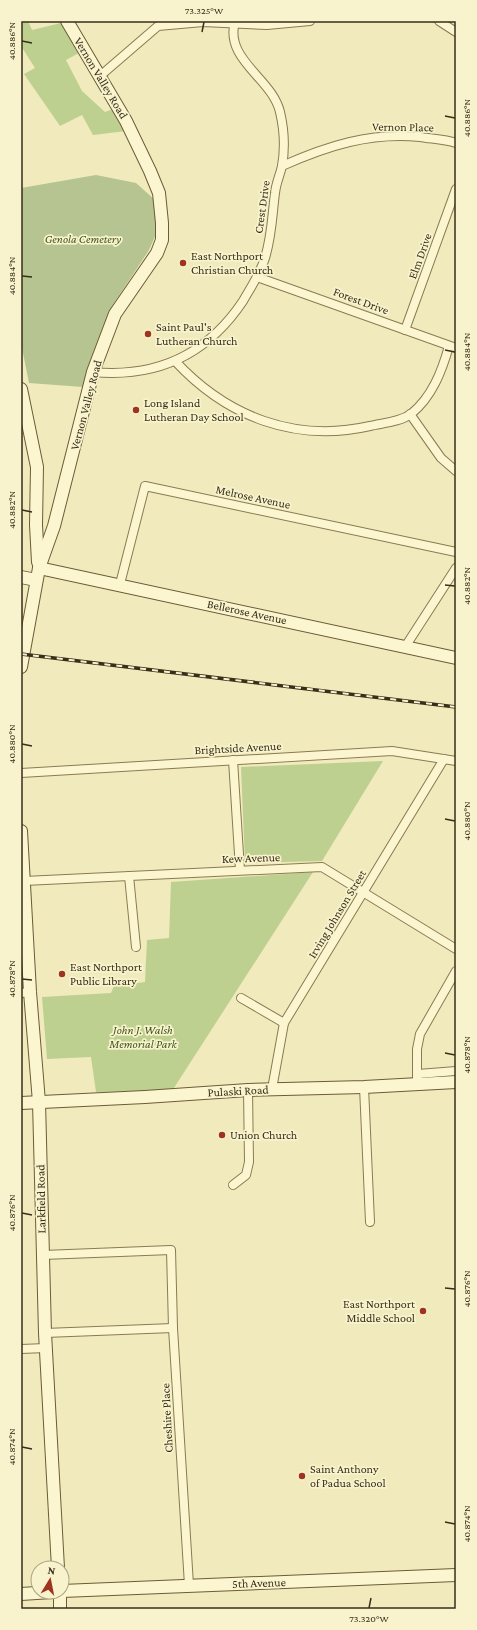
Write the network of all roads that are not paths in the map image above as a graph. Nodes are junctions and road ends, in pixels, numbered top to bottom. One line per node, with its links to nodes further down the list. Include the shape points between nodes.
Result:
1 (68, 21): 7 (main road, Vernon Valley Road)
2 (310, 21): 4 (street, via 267,25)
3 (439, 21): 6 (street)
4 (235, 23): 5 (street); 9 (street, Crest Drive, via 234,38 241,58 277,99 283,125)
5 (158, 24): 7 (street)
6 (456, 32)
7 (100, 76): 15 (main road, Vernon Valley Road, via 132,132 159,193 162,240 157,253 115,314)
8 (456, 143): 9 (street, Vernon Place, via 408,136 363,138 324,148)
9 (282, 166): 11 (street, Crest Drive, via 275,193 270,239)
10 (456, 189): 12 (street, Elm Drive)
11 (258, 277): 12 (street, Forest Drive); 14 (street, Crest Drive, via 223,328 208,341)
12 (405, 330): 13 (street, Forest Drive)
13 (453, 347): 17 (street, via 429,394)
14 (176, 361): 15 (street, Crest Drive, via 132,373); 17 (street, via 221,401 260,420 288,428 302,431 354,430 395,421)
15 (93, 372): 20 (main road, Vernon Valley Road, via 54,526)
16 (21, 393): 20 (main road, via 37,467)
17 (410, 414): 18 (street, via 441,458)
18 (456, 471)
19 (456, 552): 24 (street, Melrose Avenue, via 145,486)
20 (38, 568): 23 (main road, Vernon Valley Road); 24 (main road, Bellerose Avenue)
21 (456, 568): 25 (street)
22 (21, 577): 23 (main road)
23 (36, 580): 27 (main road, Vernon Valley Road)
24 (120, 584): 25 (main road, Bellerose Avenue)
25 (404, 647): 26 (main road, Bellerose Avenue)
26 (456, 658)
27 (21, 667)
28 (444, 759): 29 (street, Brightside Avenue, via 392,751); 30 (street, Brightside Avenue); 37 (street, Irving Johnson Street)
29 (233, 760): 31 (street, Brightside Avenue); 34 (street)
30 (456, 761)
31 (21, 773)
32 (21, 831): 33 (main road, Larkfield Road)
33 (22, 850): 36 (main road, Larkfield Road)
34 (240, 870): 35 (street, Kew Avenue); 37 (street, Kew Avenue, via 322,867)
35 (129, 876): 36 (street, Kew Avenue); 38 (street)
36 (24, 881): 43 (main road, Larkfield Road)
37 (364, 892): 39 (street, Kew Avenue); 45 (street, Irving Johnson Street)
38 (136, 947)
39 (456, 949)
40 (456, 971): 41 (street)
41 (448, 986): 42 (street); 47 (street, via 420,1034 416,1048)
42 (456, 991)
43 (25, 993): 53 (main road, Larkfield Road)
44 (241, 998): 45 (street)
45 (284, 1023): 50 (street, Irving Johnson Street)
46 (456, 1071): 47 (street)
47 (417, 1079): 48 (main road, Pulaski Road); 49 (main road, Pulaski Road)
48 (456, 1082)
49 (364, 1087): 50 (main road, Pulaski Road); 55 (street)
50 (272, 1089): 51 (main road, Pulaski Road)
51 (248, 1090): 53 (main road, Pulaski Road); 54 (street, via 249,1162 246,1175)
52 (21, 1102): 53 (main road, Pulaski Road)
53 (39, 1102): 56 (main road, Larkfield Road)
54 (233, 1185)
55 (370, 1222)
56 (43, 1255): 57 (street, Cheshire Place, via 171,1250); 58 (main road, Larkfield Road)
57 (173, 1328): 58 (street); 63 (street, Cheshire Place)
58 (45, 1334): 59 (main road, Larkfield Road)
59 (46, 1348): 60 (street); 61 (main road, Larkfield Road)
60 (21, 1349)
61 (58, 1560)
62 (456, 1575): 63 (main road, 5th Avenue)
63 (189, 1585): 64 (main road, 5th Avenue)
64 (70, 1592)

